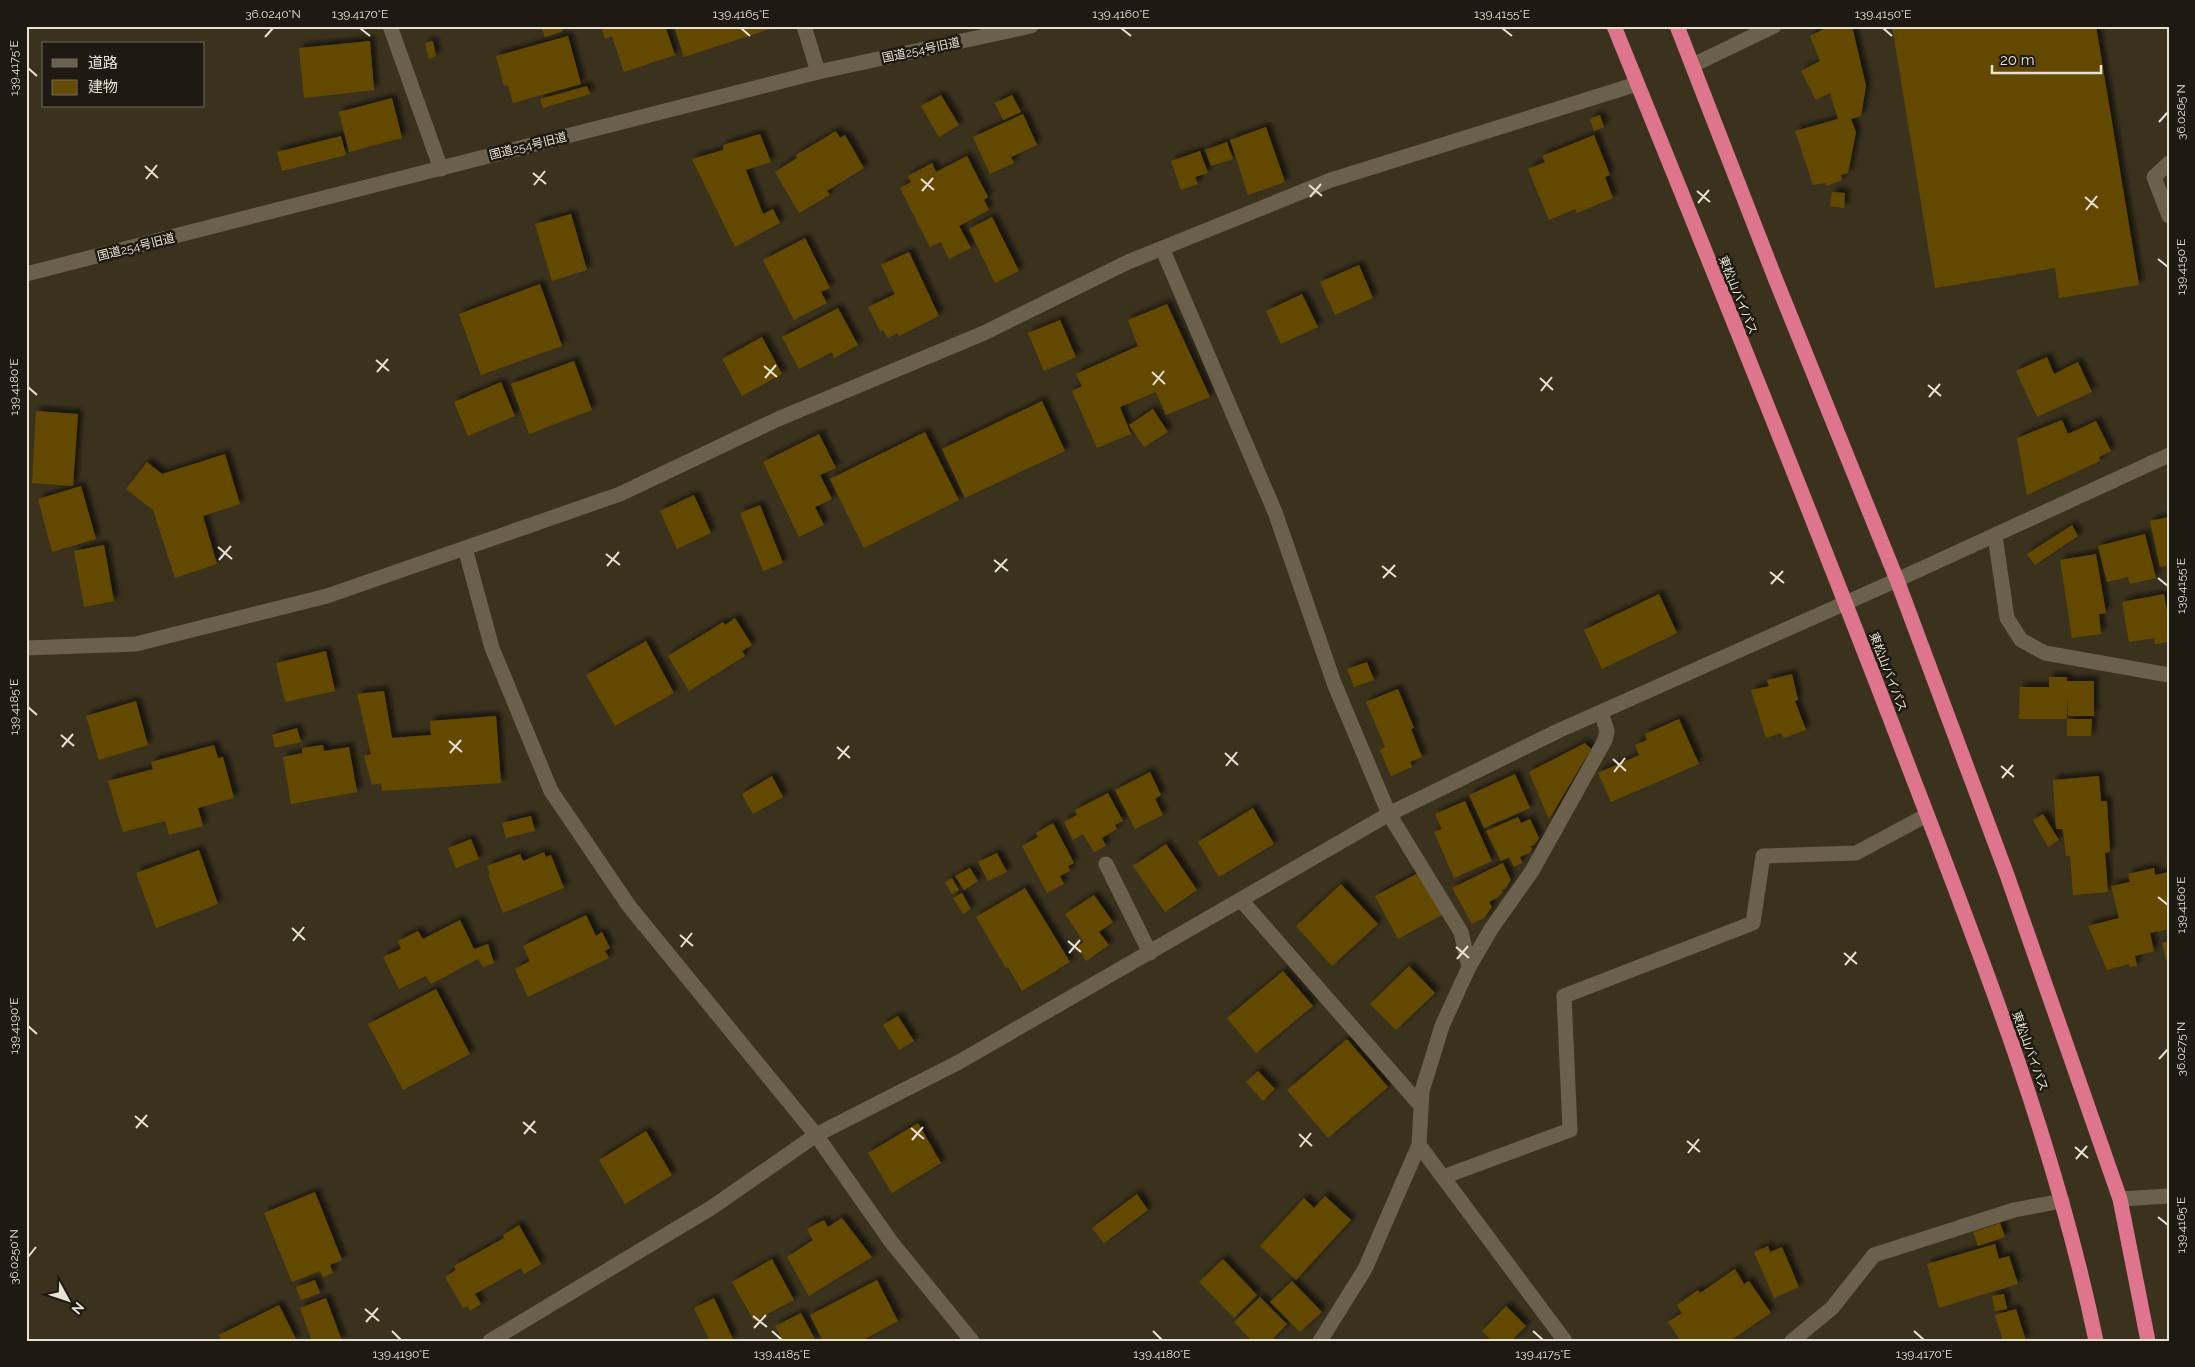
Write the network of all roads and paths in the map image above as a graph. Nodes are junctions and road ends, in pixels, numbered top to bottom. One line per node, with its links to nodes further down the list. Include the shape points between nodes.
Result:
1 (390, 26): 11 (street)
2 (804, 26): 8 (street)
3 (1032, 26): 8 (street, 国道254号旧道)
4 (1614, 26): 9 (highway, 東松山バイパス)
5 (1677, 26): 7 (highway)
6 (1774, 26): 7 (street)
7 (1693, 66): 18 (highway)
8 (818, 72): 11 (street, 国道254号旧道)
9 (1637, 84): 13 (street, via 1331,180); 19 (highway, 東松山バイパス)
10 (2169, 163): 12 (street, via 2154,177)
11 (442, 169): 14 (street, 国道254号旧道)
12 (2169, 216)
13 (1162, 248): 17 (street, via 984,333 778,419 620,494); 23 (street, via 1275,512 1334,683)
14 (26, 274)
15 (2169, 455): 16 (street)
16 (1995, 536): 18 (street); 21 (street, via 2007,618 2021,640 2045,653)
17 (465, 548): 20 (street, via 327,596 136,644); 30 (street, via 492,648 551,791 629,906)
18 (1897, 580): 19 (street); 34 (highway, via 2007,875)
19 (1846, 603): 22 (street); 24 (highway, 東松山バイパス)
20 (26, 648)
21 (2169, 675)
22 (1601, 712): 23 (street); 28 (street, via 1607,731 1605,740 1532,871)
23 (1389, 814): 26 (street); 28 (street, via 1461,932)
24 (1927, 815): 32 (street, via 1856,853 1763,856 1753,923 1564,996 1570,1130); 35 (highway, 東松山バイパス, via 2032,1102)
25 (1106, 864): 27 (street)
26 (1241, 900): 27 (street); 29 (street)
27 (1150, 953): 30 (street, via 960,1062)
28 (1470, 967): 29 (street, via 1442,1026 1422,1091)
29 (1421, 1106): 31 (street)
30 (816, 1135): 36 (street, via 711,1208); 37 (street, via 892,1243)
31 (1419, 1145): 32 (street); 38 (street, via 1365,1269)
32 (1443, 1177): 39 (street)
33 (2169, 1196): 34 (street)
34 (2120, 1199): 42 (highway)
35 (2062, 1201): 40 (street, via 2014,1210 1874,1255 1832,1308); 41 (highway, 東松山バイパス)
36 (490, 1341)
37 (972, 1341)
38 (1320, 1341)
39 (1564, 1341)
40 (1792, 1341)
41 (2096, 1341)
42 (2148, 1341)

